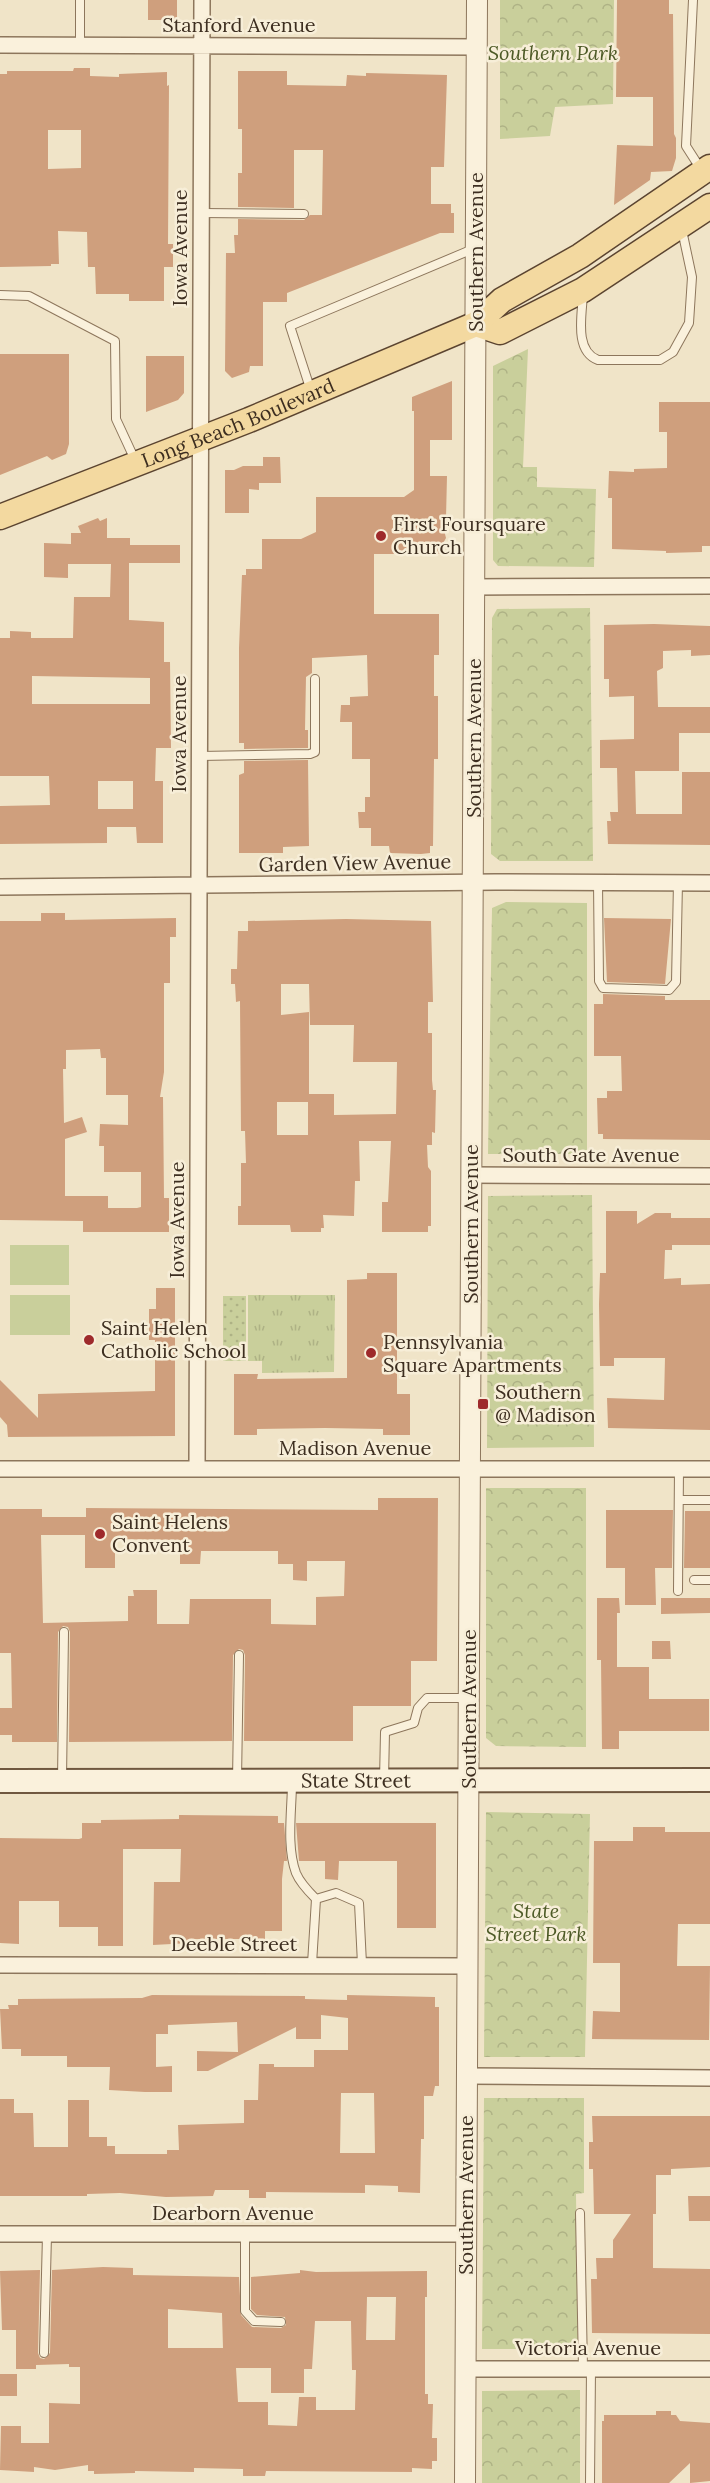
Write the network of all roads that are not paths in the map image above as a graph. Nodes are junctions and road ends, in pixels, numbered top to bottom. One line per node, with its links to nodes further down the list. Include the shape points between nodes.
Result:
1 (80, 0): 6 (lane)
2 (201, 0): 7 (street, Iowa Avenue)
3 (477, 0): 8 (street, Southern Avenue)
4 (693, 0): 9 (lane, via 687,146)
5 (0, 45): 6 (street, Stanford Avenue)
6 (80, 45): 7 (street, Stanford Avenue)
7 (201, 46): 8 (street, Stanford Avenue); 11 (street, Iowa Avenue)
8 (477, 47): 14 (street, Southern Avenue)
9 (706, 169): 17 (main road, Long Beach Boulevard, via 580,256 502,300)
10 (710, 206): 13 (main road)
11 (201, 213): 12 (lane); 19 (street, Iowa Avenue)
12 (304, 214)
13 (681, 225): 15 (main road); 15 (lane, via 692,288 689,323 673,352 660,360 590,357 582,346)
14 (476, 248): 17 (street, Southern Avenue); 18 (lane, via 290,326)
15 (583, 290): 17 (main road, via 500,332)
16 (0, 295): 20 (lane, via 29,296 115,341 116,419)
17 (476, 324): 18 (main road, Long Beach Boulevard); 23 (street, Southern Avenue)
18 (312, 393): 19 (main road, Long Beach Boulevard)
19 (200, 440): 20 (main road, Long Beach Boulevard); 25 (street, Iowa Avenue)
20 (136, 465): 21 (main road, Long Beach Boulevard)
21 (0, 517)
22 (710, 586): 23 (street)
23 (474, 587): 26 (street, Southern Avenue)
24 (315, 679): 25 (lane, via 315,752)
25 (200, 756): 30 (street, Iowa Avenue)
26 (473, 882): 27 (street, Garden View Avenue); 30 (street, Garden View Avenue); 32 (street, Southern Avenue)
27 (598, 882): 28 (street, Garden View Avenue); 28 (lane, via 599,981 603,988 669,990 676,982)
28 (678, 882): 29 (street, Garden View Avenue)
29 (710, 883)
30 (200, 886): 31 (street, Garden View Avenue); 35 (street, Iowa Avenue)
31 (0, 887)
32 (472, 1175): 33 (street, South Gate Avenue); 36 (street, Southern Avenue)
33 (710, 1176)
34 (0, 1469): 35 (street, Madison Avenue)
35 (197, 1469): 36 (street, Madison Avenue)
36 (470, 1469): 37 (street, Madison Avenue); 46 (street, Southern Avenue)
37 (679, 1469): 38 (street, Madison Avenue); 39 (lane)
38 (710, 1469)
39 (679, 1500): 40 (lane); 43 (lane)
40 (710, 1500)
41 (694, 1580): 42 (lane)
42 (710, 1580)
43 (678, 1591)
44 (64, 1632): 47 (lane)
45 (239, 1655): 48 (lane)
46 (469, 1698): 50 (lane, via 427,1698 418,1708 414,1723 385,1732); 51 (street, Southern Avenue)
47 (62, 1780): 48 (main road, State Street); 53 (main road, State Street)
48 (237, 1780): 49 (main road, State Street)
49 (292, 1780): 50 (main road, State Street); 54 (lane, via 296,1873)
50 (384, 1780): 51 (main road, State Street)
51 (469, 1780): 52 (main road, State Street); 58 (street, Southern Avenue)
52 (710, 1780)
53 (0, 1781)
54 (316, 1899): 55 (lane); 56 (lane, via 336,1893 359,1903)
55 (312, 1964): 56 (street, Deeble Street); 57 (street, Deeble Street)
56 (362, 1964): 58 (street, Deeble Street)
57 (0, 1965)
58 (468, 1966): 59 (street, Southern Avenue)
59 (467, 2076): 60 (street); 64 (street, Southern Avenue)
60 (710, 2078)
61 (580, 2213): 69 (lane)
62 (0, 2234): 65 (street, Dearborn Avenue)
63 (245, 2234): 64 (street, Dearborn Avenue); 65 (street, Dearborn Avenue); 66 (lane, via 245,2311 255,2321)
64 (466, 2234): 68 (street, Southern Avenue)
65 (47, 2235): 67 (lane)
66 (281, 2322)
67 (44, 2353)
68 (465, 2369): 69 (street, Victoria Avenue); 71 (street, Southern Avenue)
69 (587, 2369): 70 (street, Victoria Avenue); 72 (lane)
70 (710, 2369)
71 (465, 2483)
72 (590, 2483)

